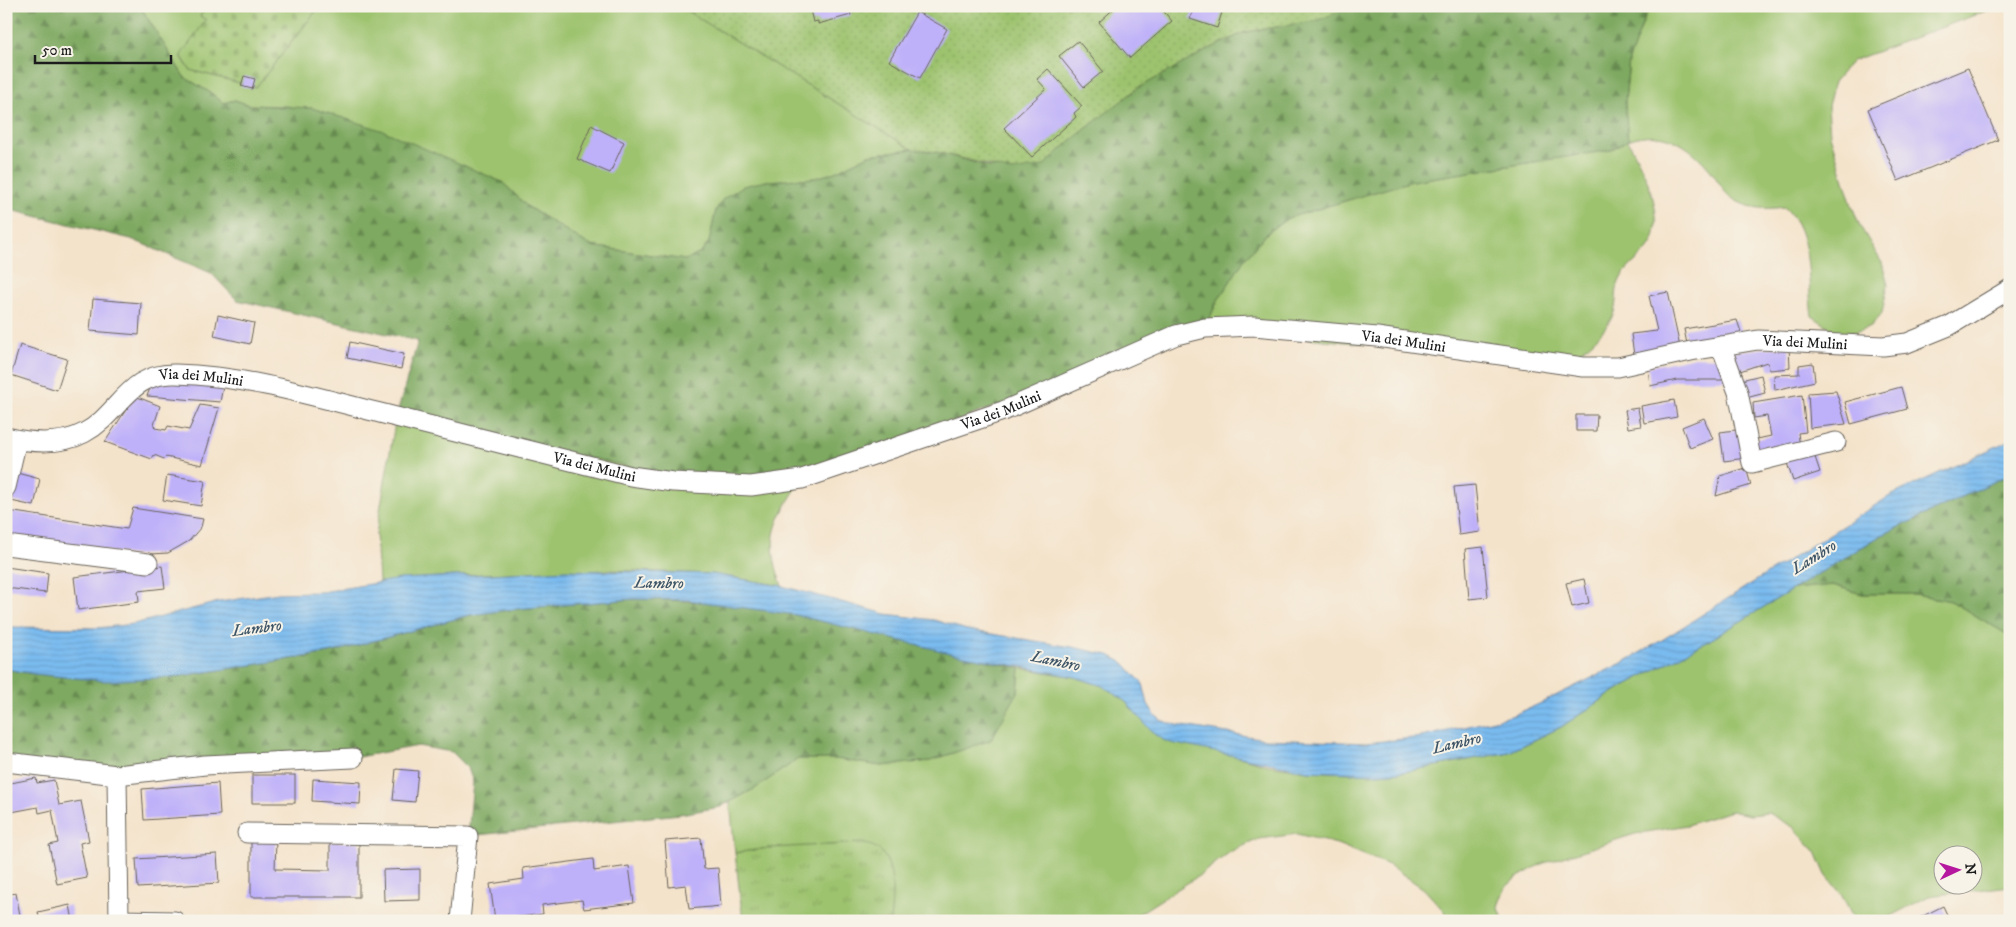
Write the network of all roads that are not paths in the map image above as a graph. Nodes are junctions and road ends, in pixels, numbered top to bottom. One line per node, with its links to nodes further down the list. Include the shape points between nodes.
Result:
1 (2010, 288): 2 (street, Via dei Mulini, via 1949,326 1907,343 1883,346 1758,340)
2 (1721, 346): 3 (street, Via dei Mulini, via 1618,367 1584,367 1377,337 1254,326 1205,328 1176,335 994,414 802,479 751,486 631,476 265,384 176,374 156,375 141,381 85,433 49,442); 4 (street, via 1738,392 1752,463)
3 (11, 438): 5 (street)
4 (1836, 442)
5 (6, 487)
6 (6, 545): 7 (street)
7 (148, 563)
8 (353, 758): 10 (street, via 205,765)
9 (6, 762): 10 (street)
10 (117, 775): 12 (street)
11 (247, 833): 14 (street, via 468,836)
12 (119, 920): 13 (street)
13 (175, 921)
14 (460, 921)

